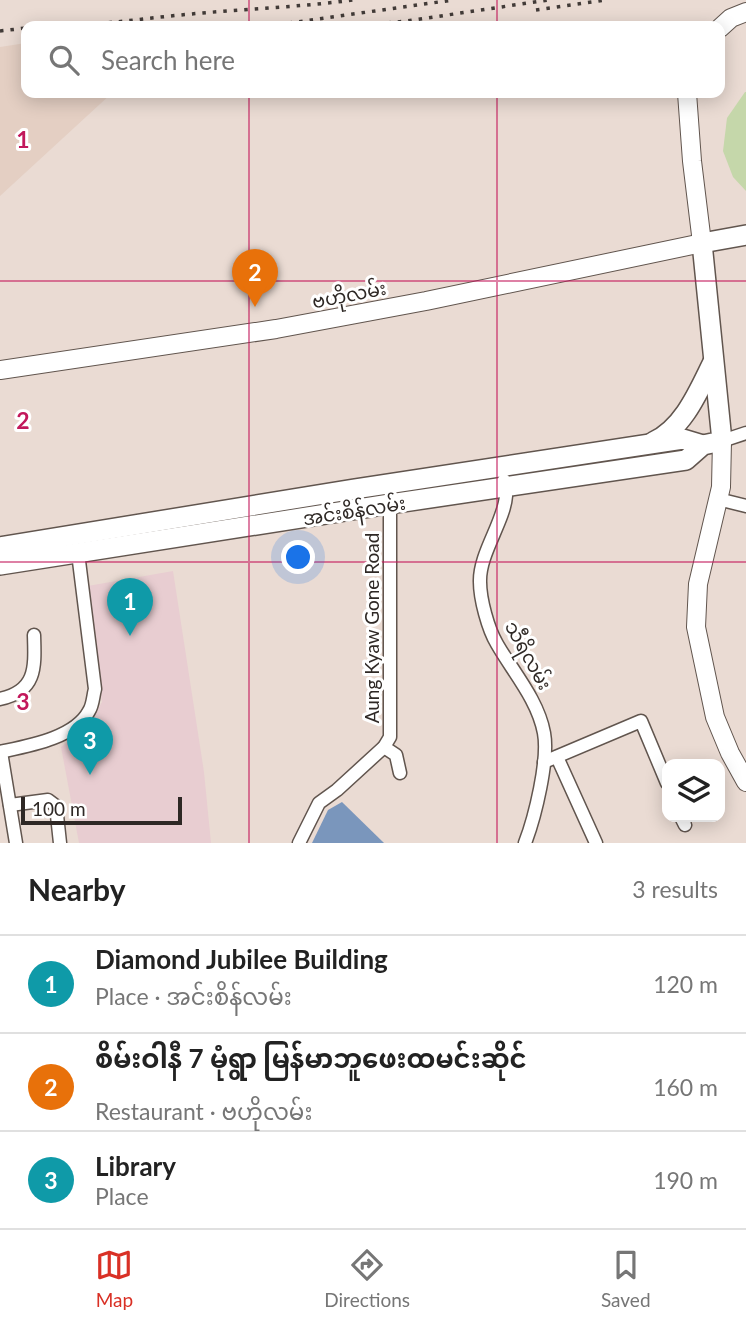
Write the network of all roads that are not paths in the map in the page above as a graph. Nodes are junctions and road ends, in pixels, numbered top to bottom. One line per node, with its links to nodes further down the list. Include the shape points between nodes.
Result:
1 (746, 12): 2 (main road)
2 (725, 23)
3 (687, 98): 5 (main road)
4 (746, 235): 5 (main road)
5 (702, 243): 6 (main road); 7 (main road, ဗဟိုလမ်း, via 276,329)
6 (714, 361): 9 (main road); 11 (main road, အင်းစိန်လမ်း, via 677,424)
7 (0, 370)
8 (746, 433): 9 (street)
9 (722, 440): 10 (main road, အင်းစိန်လမ်း); 13 (main road)
10 (703, 445): 11 (main road, အင်းစိန်လမ်း, via 683,439); 12 (main road, အင်းစိန်လမ်း, via 686,460)
11 (645, 446): 12 (main road, အင်းစိန်လမ်း)
12 (503, 477): 14 (main road, အင်းစိန်လမ်း); 16 (main road, အင်းစိန်လမ်း); 27 (street, သီရိလမ်း, via 506,494 480,580 481,592 495,640 535,707 544,734)
13 (718, 499): 15 (street); 30 (main road, via 698,584 696,627 715,717)
14 (390, 504): 16 (main road, အင်းစိန်လမ်း); 24 (street, Aung Kyaw Gone Road, via 390,737)
15 (746, 506)
16 (283, 511): 17 (main road, အင်းစိန်လမ်း)
17 (149, 533): 19 (main road, အင်းစိန်လမ်း); 20 (main road, အင်းစိန်လမ်း)
18 (0, 547): 19 (main road, အင်းစိန်လမ်း)
19 (42, 550): 20 (main road, အင်းစိန်လမ်း); 21 (main road, အင်းစိန်လမ်း)
20 (78, 553): 25 (street, via 95,689 90,710 64,734)
21 (0, 565)
22 (34, 635): 23 (street, via 30,680 21,692)
23 (0, 699)
24 (384, 747): 29 (street, via 396,755); 34 (street, Aung Kyaw Gone Road, via 318,803)
25 (0, 752): 31 (street)
26 (557, 757): 27 (street); 28 (street, via 641,721); 36 (street)
27 (544, 762): 35 (street, သီရိလမ်း)
28 (662, 771)
29 (400, 773)
30 (746, 782)
31 (10, 805): 32 (street); 33 (street, via 48,800 55,806)
32 (16, 843)
33 (60, 843)
34 (299, 843)
35 (525, 843)
36 (596, 843)

